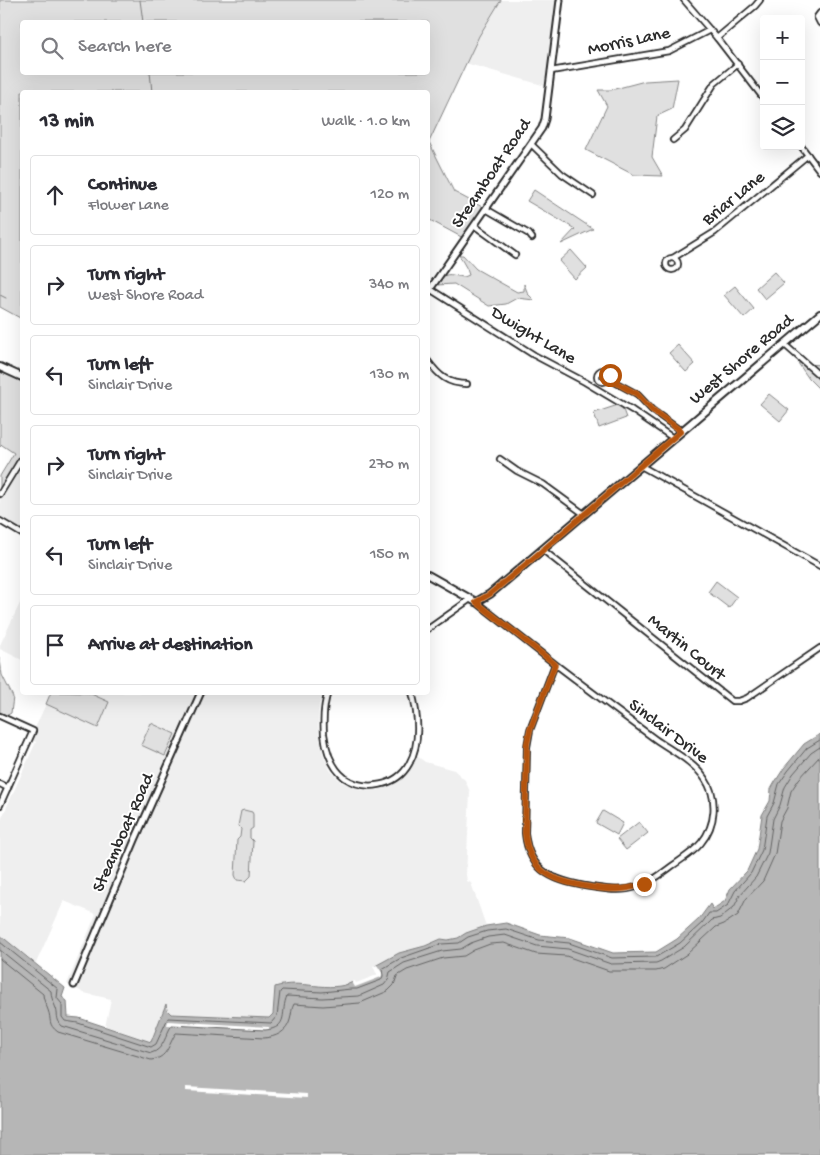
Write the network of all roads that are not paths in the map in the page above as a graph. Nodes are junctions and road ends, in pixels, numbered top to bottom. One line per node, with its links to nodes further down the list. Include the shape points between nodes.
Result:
1 (560, 0): 9 (street, Steamboat Road)
2 (684, 0): 6 (street)
3 (760, 0): 7 (street)
4 (820, 13): 5 (street, via 817,18)
5 (820, 23)
6 (710, 30): 7 (street); 9 (street, Morris Lane, via 669,51)
7 (717, 38): 8 (street)
8 (738, 64): 10 (street); 11 (street, via 714,84 684,130)
9 (551, 71): 12 (street, Steamboat Road, via 545,119)
10 (760, 93)
11 (673, 140)
12 (531, 144): 16 (street, via 562,174); 17 (street, Steamboat Road)
13 (804, 150): 14 (street)
14 (808, 155): 15 (street); 21 (street, Briar Lane, via 715,232)
15 (820, 171)
16 (593, 195)
17 (486, 209): 18 (street, Steamboat Road); 19 (street)
18 (474, 226): 20 (street); 22 (street, Steamboat Road)
19 (532, 238)
20 (515, 255)
21 (673, 258)
22 (430, 290)
23 (430, 292): 33 (street, Dwight Lane, via 632,410)
24 (820, 314): 25 (main road, West Shore Road)
25 (785, 345): 29 (street); 32 (main road, West Shore Road)
26 (430, 364): 31 (street, via 436,372 452,382)
27 (0, 367): 28 (main road)
28 (20, 376)
29 (820, 376)
30 (609, 379): 32 (street, via 637,394 652,410)
31 (467, 384)
32 (681, 431): 33 (main road, West Shore Road)
33 (672, 438): 36 (main road, West Shore Road)
34 (500, 459): 38 (street, via 543,484)
35 (20, 461): 37 (street)
36 (641, 466): 38 (main road, West Shore Road); 42 (street)
37 (0, 494)
38 (584, 514): 41 (main road, West Shore Road)
39 (0, 521): 40 (street)
40 (20, 533)
41 (543, 550): 44 (main road, West Shore Road, via 490,594); 46 (street, Martin Court, via 732,701 747,698)
42 (820, 566)
43 (430, 576): 44 (main road)
44 (473, 601): 45 (street); 47 (street, Sinclair Drive)
45 (430, 628)
46 (820, 648)
47 (555, 664): 47 (street, Sinclair Drive, via 530,730 527,747 525,833 530,855 544,872 569,884 610,890 644,884 690,854 702,842 714,815 712,792 690,763)
48 (200, 695): 55 (street, Steamboat Road)
49 (327, 695): 50 (street, via 323,724 329,754 345,778 370,786 393,780 409,764 417,733)
50 (413, 695)
51 (0, 716): 53 (street, via 33,732)
52 (0, 784): 53 (street)
53 (8, 788): 54 (street)
54 (0, 806)
55 (74, 985)

